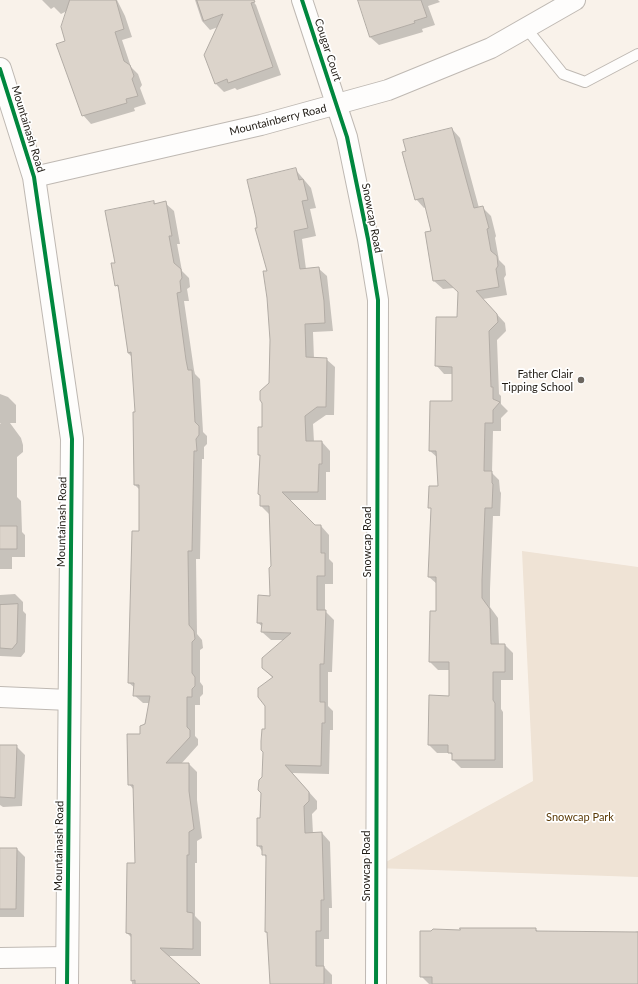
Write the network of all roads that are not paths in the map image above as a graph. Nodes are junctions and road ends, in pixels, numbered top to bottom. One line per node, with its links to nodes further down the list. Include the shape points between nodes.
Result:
1 (302, 0): 6 (street, Cougar Court)
2 (575, 0): 3 (street, Mountainberry Road)
3 (526, 28): 4 (lane, via 563,74 585,82); 6 (street, Mountainberry Road, via 491,48 388,90)
4 (638, 54)
5 (0, 69): 7 (street, Mountainash Road)
6 (336, 105): 7 (street, Mountainberry Road, via 261,125); 13 (street, Snowcap Road, via 347,137 378,300)
7 (34, 177): 9 (street, Mountainash Road, via 72,439)
8 (0, 697): 9 (street)
9 (69, 700): 10 (street, Mountainash Road)
10 (66, 957): 11 (street); 12 (street, Mountainash Road)
11 (0, 958)
12 (66, 984)
13 (376, 984)

